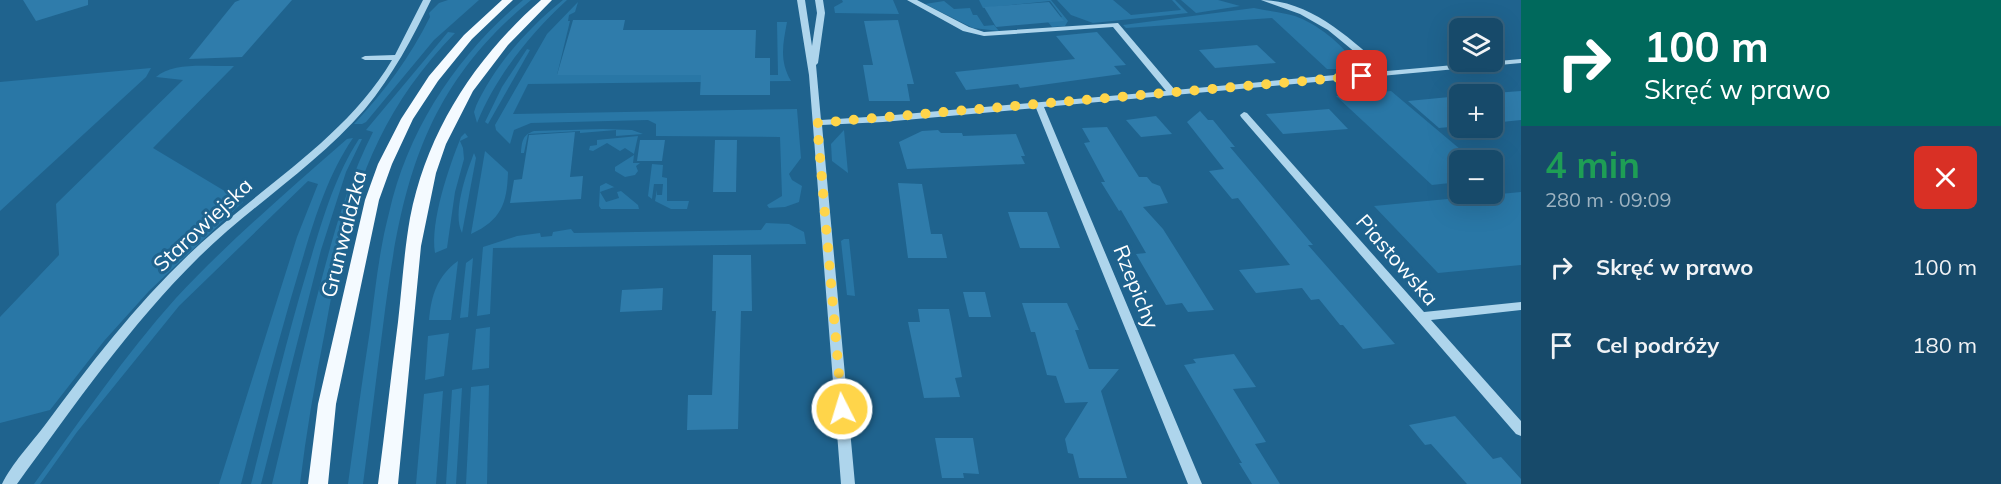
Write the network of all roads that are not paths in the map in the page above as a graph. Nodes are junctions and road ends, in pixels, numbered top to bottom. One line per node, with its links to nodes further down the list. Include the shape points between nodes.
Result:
1 (427, 0): 8 (street, Starowiejska)
2 (507, 0): 21 (main road, Grunwaldzka, via 433,79 385,164 372,200 327,404)
3 (547, 0): 22 (main road, via 511,34 472,82 452,116 432,164 414,248)
4 (801, 0): 12 (street)
5 (819, 0): 12 (street, via 821,14)
6 (911, 0): 13 (street, via 966,29 984,34 1114,25)
7 (1265, 0): 11 (street, via 1302,11 1339,31)
8 (398, 57): 9 (street); 20 (street, Starowiejska, via 380,85 345,124 237,216 143,310 102,357)
9 (366, 58)
10 (1521, 61): 11 (street)
11 (1386, 74): 13 (street)
12 (813, 75): 16 (street)
13 (1173, 93): 14 (street)
14 (1039, 105): 16 (street); 24 (street, Rzepichy)
15 (1244, 115): 18 (street, Piastowska)
16 (817, 123): 23 (street)
17 (1521, 306): 18 (street)
18 (1421, 317): 19 (street, Piastowska)
19 (1521, 430)
20 (9, 484)
21 (318, 484)
22 (388, 484)
23 (848, 484)
24 (1195, 484)

